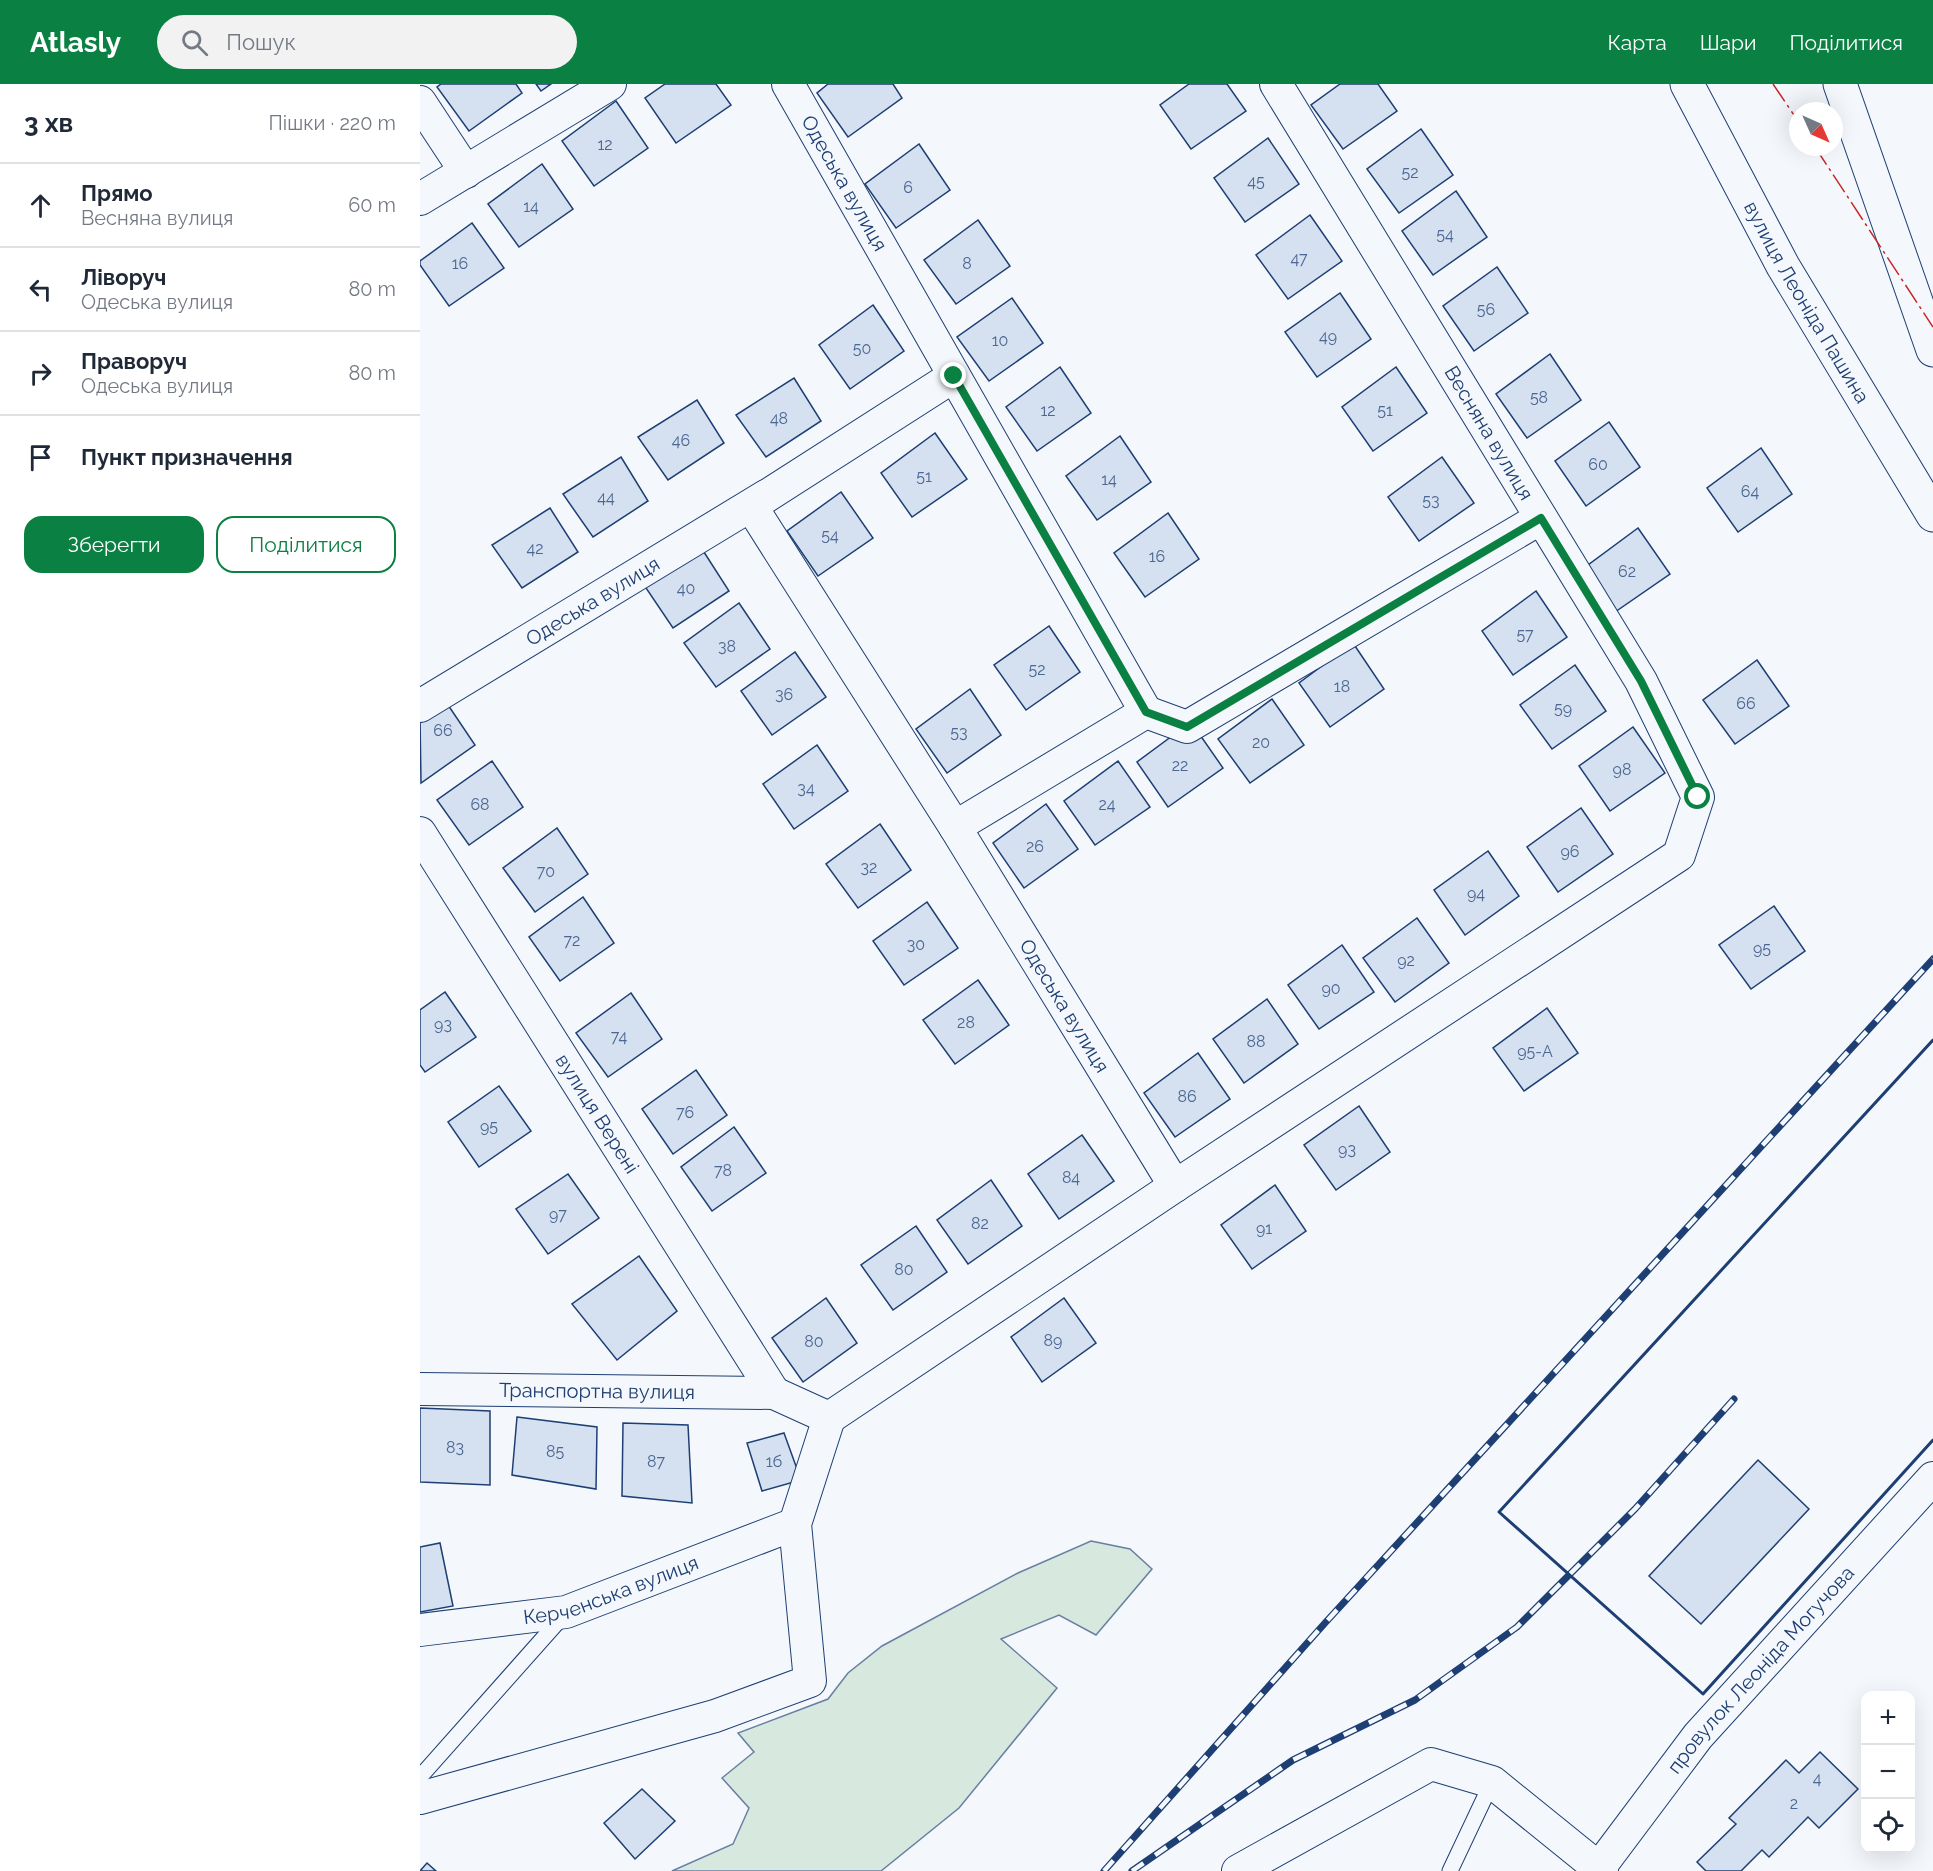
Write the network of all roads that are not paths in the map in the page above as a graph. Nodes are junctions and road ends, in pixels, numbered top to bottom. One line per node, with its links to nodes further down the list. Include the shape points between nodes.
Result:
1 (610, 84): 7 (street)
2 (788, 84): 10 (street, Одеська вулиця)
3 (1276, 84): 13 (street, Весняна вулиця)
4 (1687, 84): 12 (main road, вулиця Леоніда Пашина, via 1784,266)
5 (1840, 84): 9 (main road)
6 (420, 102): 7 (street)
7 (466, 172): 8 (street)
8 (420, 199)
9 (1931, 337)
10 (954, 376): 11 (street, Одеська вулиця); 15 (street, Одеська вулиця)
11 (766, 496): 14 (street, Одеська вулиця); 16 (street, Одеська вулиця, via 751,506)
12 (1933, 515)
13 (1541, 518): 15 (street, via 1187,727); 18 (street, Весняна вулиця, via 1641,681 1698,797 1679,855)
14 (420, 706)
15 (1146, 712): 16 (street)
16 (955, 827): 18 (street, Одеська вулиця)
17 (420, 833): 20 (street, вулиця Верені)
18 (1175, 1185): 21 (street)
19 (420, 1389): 20 (street, Транспортна вулиця)
20 (774, 1394): 21 (street)
21 (829, 1418): 23 (street)
22 (1933, 1478): 29 (street, провулок Леоніда Могучова, via 1698,1736)
23 (795, 1524): 24 (street, Керченська вулиця); 28 (street, via 810,1681 715,1716)
24 (566, 1612): 25 (street, Керченська вулиця); 26 (lane)
25 (420, 1630)
26 (420, 1777)
27 (1492, 1782): 29 (street); 30 (street, via 1431,1764); 31 (lane)
28 (420, 1798)
29 (1600, 1869)
30 (1238, 1871)
31 (1450, 1871)

